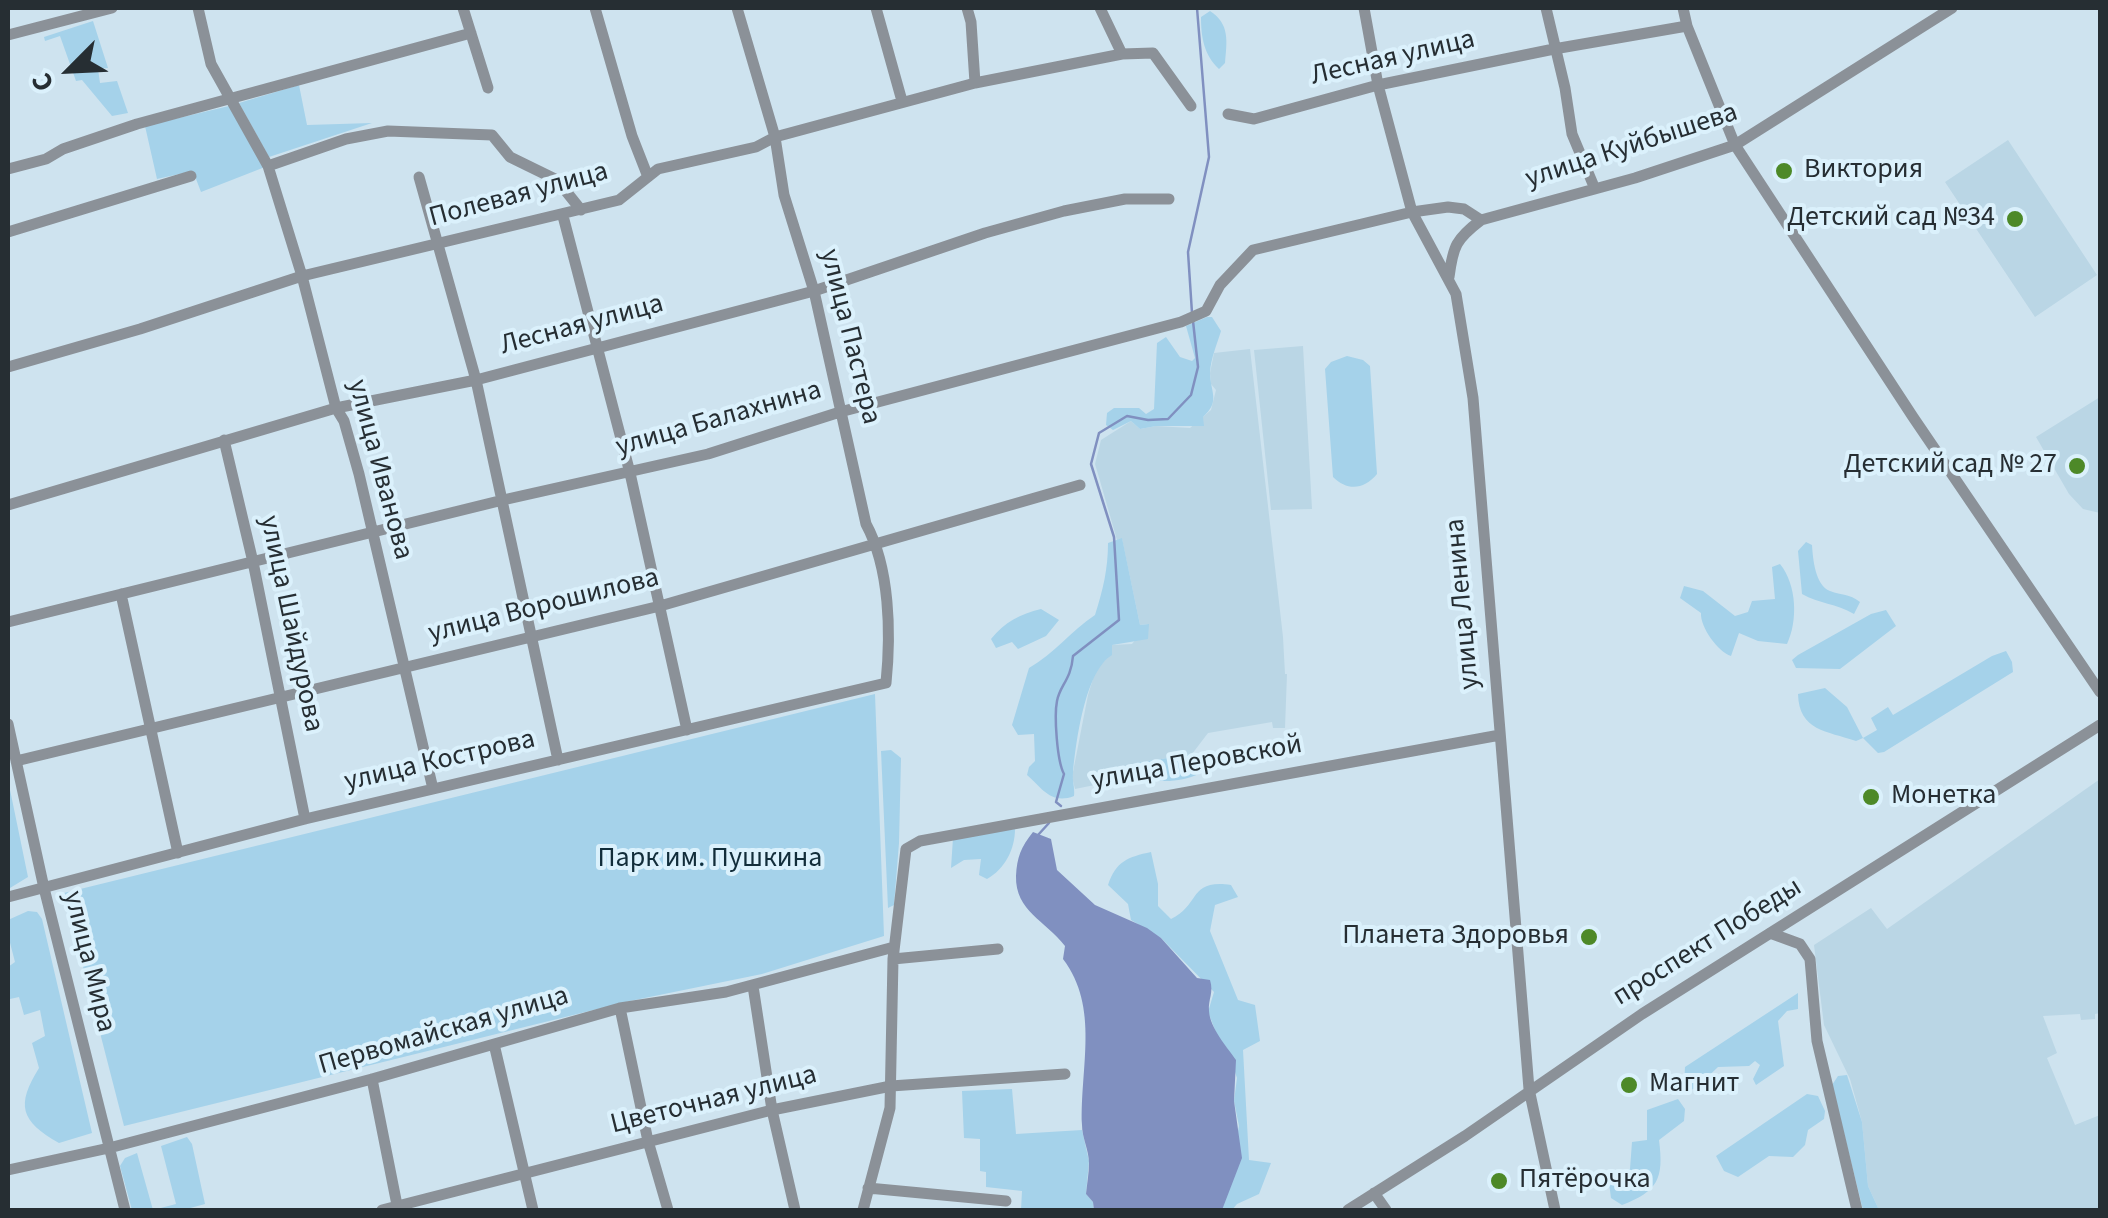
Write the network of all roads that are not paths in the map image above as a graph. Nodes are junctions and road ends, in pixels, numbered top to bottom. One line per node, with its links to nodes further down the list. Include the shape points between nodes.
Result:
1 (112, 8): 15 (street)
2 (198, 8): 21 (street, улица Иванова, via 211,64)
3 (463, 8): 14 (street)
4 (596, 8): 31 (street)
5 (736, 8): 25 (street, улица Пастера)
6 (876, 8): 22 (street)
7 (967, 8): 18 (street)
8 (1100, 8): 17 (street)
9 (1364, 8): 19 (street, улица Ленина)
10 (1546, 8): 16 (street)
11 (1683, 8): 13 (street)
12 (1952, 8): 26 (street, улица Куйбышева)
13 (1687, 26): 16 (street, Лесная улица); 26 (street)
14 (471, 33): 20 (street); 21 (street)
15 (8, 35)
16 (1554, 49): 19 (street, Лесная улица); 32 (street, via 1572,134)
17 (1122, 54): 18 (street, Полевая улица); 23 (street, via 1152,53)
18 (975, 82): 22 (street, Полевая улица)
19 (1378, 85): 24 (street, Лесная улица, via 1254,120); 35 (street, улица Ленина)
20 (488, 88)
21 (230, 100): 27 (street, улица Иванова); 28 (street)
22 (902, 101): 25 (street, Полевая улица)
23 (1190, 106)
24 (1228, 114)
25 (775, 137): 31 (street, Полевая улица); 42 (street, улица Пастера, via 784,195)
26 (1735, 145): 32 (street, улица Куйбышева); 62 (street)
27 (268, 166): 34 (street, via 388,130 492,134 510,157 557,180); 40 (street, улица Иванова)
28 (8, 169)
29 (191, 176): 38 (street)
30 (419, 177): 39 (street)
31 (648, 177): 34 (street, Полевая улица, via 619,200)
32 (1595, 189): 37 (street, улица Куйбышева)
33 (1168, 199): 42 (street, Лесная улица, via 1064,211)
34 (581, 210): 36 (street, Полевая улица)
35 (1412, 212): 37 (street, улица Балахнина, via 1464,209); 41 (street, улица Ленина); 47 (street, улица Балахнина, via 1253,250 1206,311 1181,322)
36 (563, 216): 39 (street, Полевая улица); 43 (street)
37 (1481, 220): 41 (street, via 1452,251)
38 (8, 232)
39 (437, 244): 40 (street, Полевая улица); 45 (street)
40 (302, 276): 44 (street, Полевая улица); 46 (street, улица Иванова)
41 (1449, 277): 68 (street, улица Ленина, via 1474,398)
42 (814, 292): 43 (street, Лесная улица); 47 (street, улица Пастера)
43 (599, 348): 45 (street, Лесная улица); 49 (street)
44 (8, 367)
45 (476, 380): 46 (street, Лесная улица); 51 (street)
46 (336, 408): 48 (street, Лесная улица); 53 (street, улица Иванова)
47 (840, 412): 49 (street, улица Балахнина); 54 (street, улица Пастера, via 866,524)
48 (224, 440): 52 (street, Лесная улица); 55 (street, улица Шайдурова)
49 (630, 472): 51 (street, улица Балахнина); 57 (street)
50 (1080, 485): 54 (street, улица Ворошилова)
51 (503, 500): 53 (street, улица Балахнина); 59 (street)
52 (8, 505)
53 (372, 532): 55 (street, улица Балахнина); 60 (street, улица Иванова)
54 (877, 544): 57 (street, улица Ворошилова); 61 (street, улица Пастера)
55 (253, 562): 56 (street, улица Балахнина); 63 (street, улица Шайдурова)
56 (121, 594): 58 (street, улица Балахнина); 66 (street)
57 (660, 606): 59 (street, улица Ворошилова); 67 (street)
58 (8, 622)
59 (530, 637): 60 (street, улица Ворошилова); 69 (street)
60 (404, 667): 63 (street, улица Ворошилова); 71 (street, улица Иванова)
61 (886, 683): 67 (street, улица Кострова)
62 (2100, 692)
63 (280, 697): 66 (street, улица Ворошилова); 72 (street, улица Шайдурова)
64 (8, 724): 70 (street, улица Мира)
65 (2100, 724): 76 (street, проспект Победы)
66 (153, 728): 70 (street, улица Ворошилова); 73 (street)
67 (687, 730): 69 (street, улица Кострова)
68 (1500, 735): 78 (street, улица Перовской, via 920,841 906,850); 85 (street, улица Ленина)
69 (558, 760): 71 (street, улица Кострова)
70 (16, 761): 74 (street, улица Мира)
71 (433, 789): 72 (street, улица Кострова)
72 (305, 819): 73 (street, улица Кострова)
73 (178, 853): 74 (street, улица Кострова)
74 (44, 888): 75 (street, улица Кострова); 88 (street, улица Мира)
75 (8, 897)
76 (1770, 933): 85 (street, проспект Победы); 104 (street, via 1800,944 1810,959 1817,1041)
77 (998, 948): 78 (street, Первомайская улица)
78 (894, 953): 79 (street, Первомайская улица); 84 (street)
79 (753, 986): 80 (street, Первомайская улица); 86 (street)
80 (620, 1008): 81 (street, Первомайская улица); 87 (street)
81 (494, 1044): 83 (street, Первомайская улица); 90 (street)
82 (1065, 1074): 84 (street, Цветочная улица)
83 (372, 1079): 88 (street, Первомайская улица); 94 (street)
84 (891, 1086): 86 (street, Цветочная улица); 91 (street)
85 (1528, 1090): 92 (street, проспект Победы); 103 (street, улица Ленина)
86 (772, 1110): 87 (street, Цветочная улица); 99 (street)
87 (648, 1141): 90 (street, Цветочная улица); 98 (street)
88 (109, 1148): 89 (street, Первомайская улица); 95 (street, улица Мира)
89 (8, 1170)
90 (524, 1175): 94 (street, Цветочная улица); 97 (street)
91 (868, 1188): 93 (street); 100 (street)
92 (1374, 1194): 101 (street, проспект Победы); 102 (street)
93 (1006, 1201)
94 (397, 1209): 96 (street, Цветочная улица)
95 (126, 1210)
96 (382, 1210)
97 (533, 1210)
98 (668, 1210)
99 (795, 1210)
100 (863, 1210)
101 (1348, 1210)
102 (1386, 1210)
103 (1554, 1210)
104 (1857, 1210)

